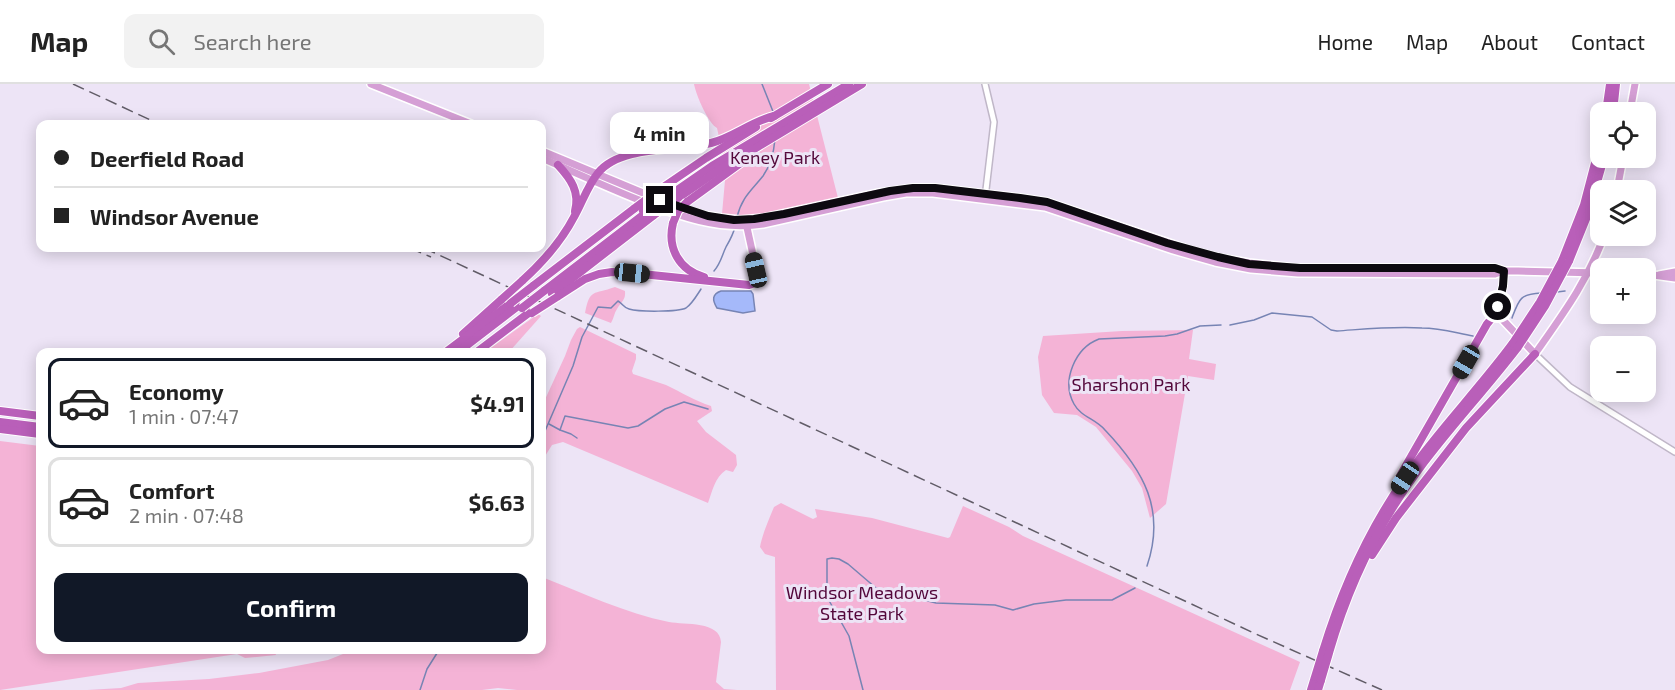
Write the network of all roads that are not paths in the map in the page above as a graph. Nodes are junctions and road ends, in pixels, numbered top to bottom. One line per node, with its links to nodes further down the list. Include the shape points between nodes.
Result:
1 (371, 84): 13 (main road)
2 (828, 84): 12 (highway)
3 (841, 84): 12 (highway)
4 (849, 84): 12 (highway)
5 (862, 84): 12 (highway)
6 (985, 84): 22 (street, via 994,126)
7 (1635, 84): 11 (main road)
8 (1613, 86): 9 (highway); 10 (highway)
9 (1609, 102)
10 (1612, 102)
11 (1632, 102)
12 (793, 115): 14 (highway); 14 (highway, via 774,116); 14 (highway, via 772,138)
13 (460, 120)
14 (759, 136): 20 (highway, via 623,157); 21 (highway); 21 (highway, via 706,158); 34 (highway, bridge, via 678,211 671,237 673,250 688,270 705,277)
15 (546, 154): 17 (main road)
16 (546, 159): 17 (main road)
17 (559, 162): 20 (main road); 25 (highway, via 576,192)
18 (1594, 168): 27 (highway)
19 (1601, 168): 27 (highway, via 1588,214)
20 (594, 178): 24 (main road, via 680,216 704,222); 25 (highway)
21 (668, 194): 23 (highway, bridge); 23 (highway, bridge)
22 (985, 196): 24 (main road, via 874,196 769,224); 28 (main road, via 1070,213 1249,264)
23 (645, 212): 35 (highway); 35 (highway)
24 (739, 223): 34 (main road)
25 (570, 224): 39 (highway, bridge, via 549,254)
26 (1600, 246): 29 (main road)
27 (1565, 261): 38 (highway, bridge)
28 (1504, 271): 29 (main road); 37 (main road)
29 (1588, 272): 44 (main road, via 1565,314)
30 (1675, 272): 32 (main road)
31 (1656, 275): 32 (main road)
32 (1659, 275): 33 (main road)
33 (1675, 278)
34 (759, 282): 35 (highway, via 749,285 615,272)
35 (545, 291): 36 (highway, bridge); 36 (highway, bridge)
36 (523, 308): 40 (highway); 41 (highway); 42 (highway); 43 (highway, via 521,319)
37 (1498, 313): 44 (main road); 52 (highway, via 1487,324)
38 (1515, 345): 52 (highway, via 1414,466); 53 (highway, via 1412,478)
39 (450, 348)
40 (454, 348)
41 (465, 348)
42 (470, 348)
43 (482, 348)
44 (1535, 354): 51 (street, via 1570,387); 53 (highway, via 1459,437 1392,524)
45 (0, 411): 46 (highway)
46 (36, 416)
47 (0, 420): 48 (highway)
48 (36, 424)
49 (0, 429): 50 (highway)
50 (36, 434)
51 (1675, 452)
52 (1371, 533): 54 (highway, via 1343,591)
53 (1352, 586): 54 (highway)
54 (1326, 652): 55 (highway, bridge)
55 (1318, 679): 56 (highway); 57 (highway)
56 (1311, 690)
57 (1318, 690)

